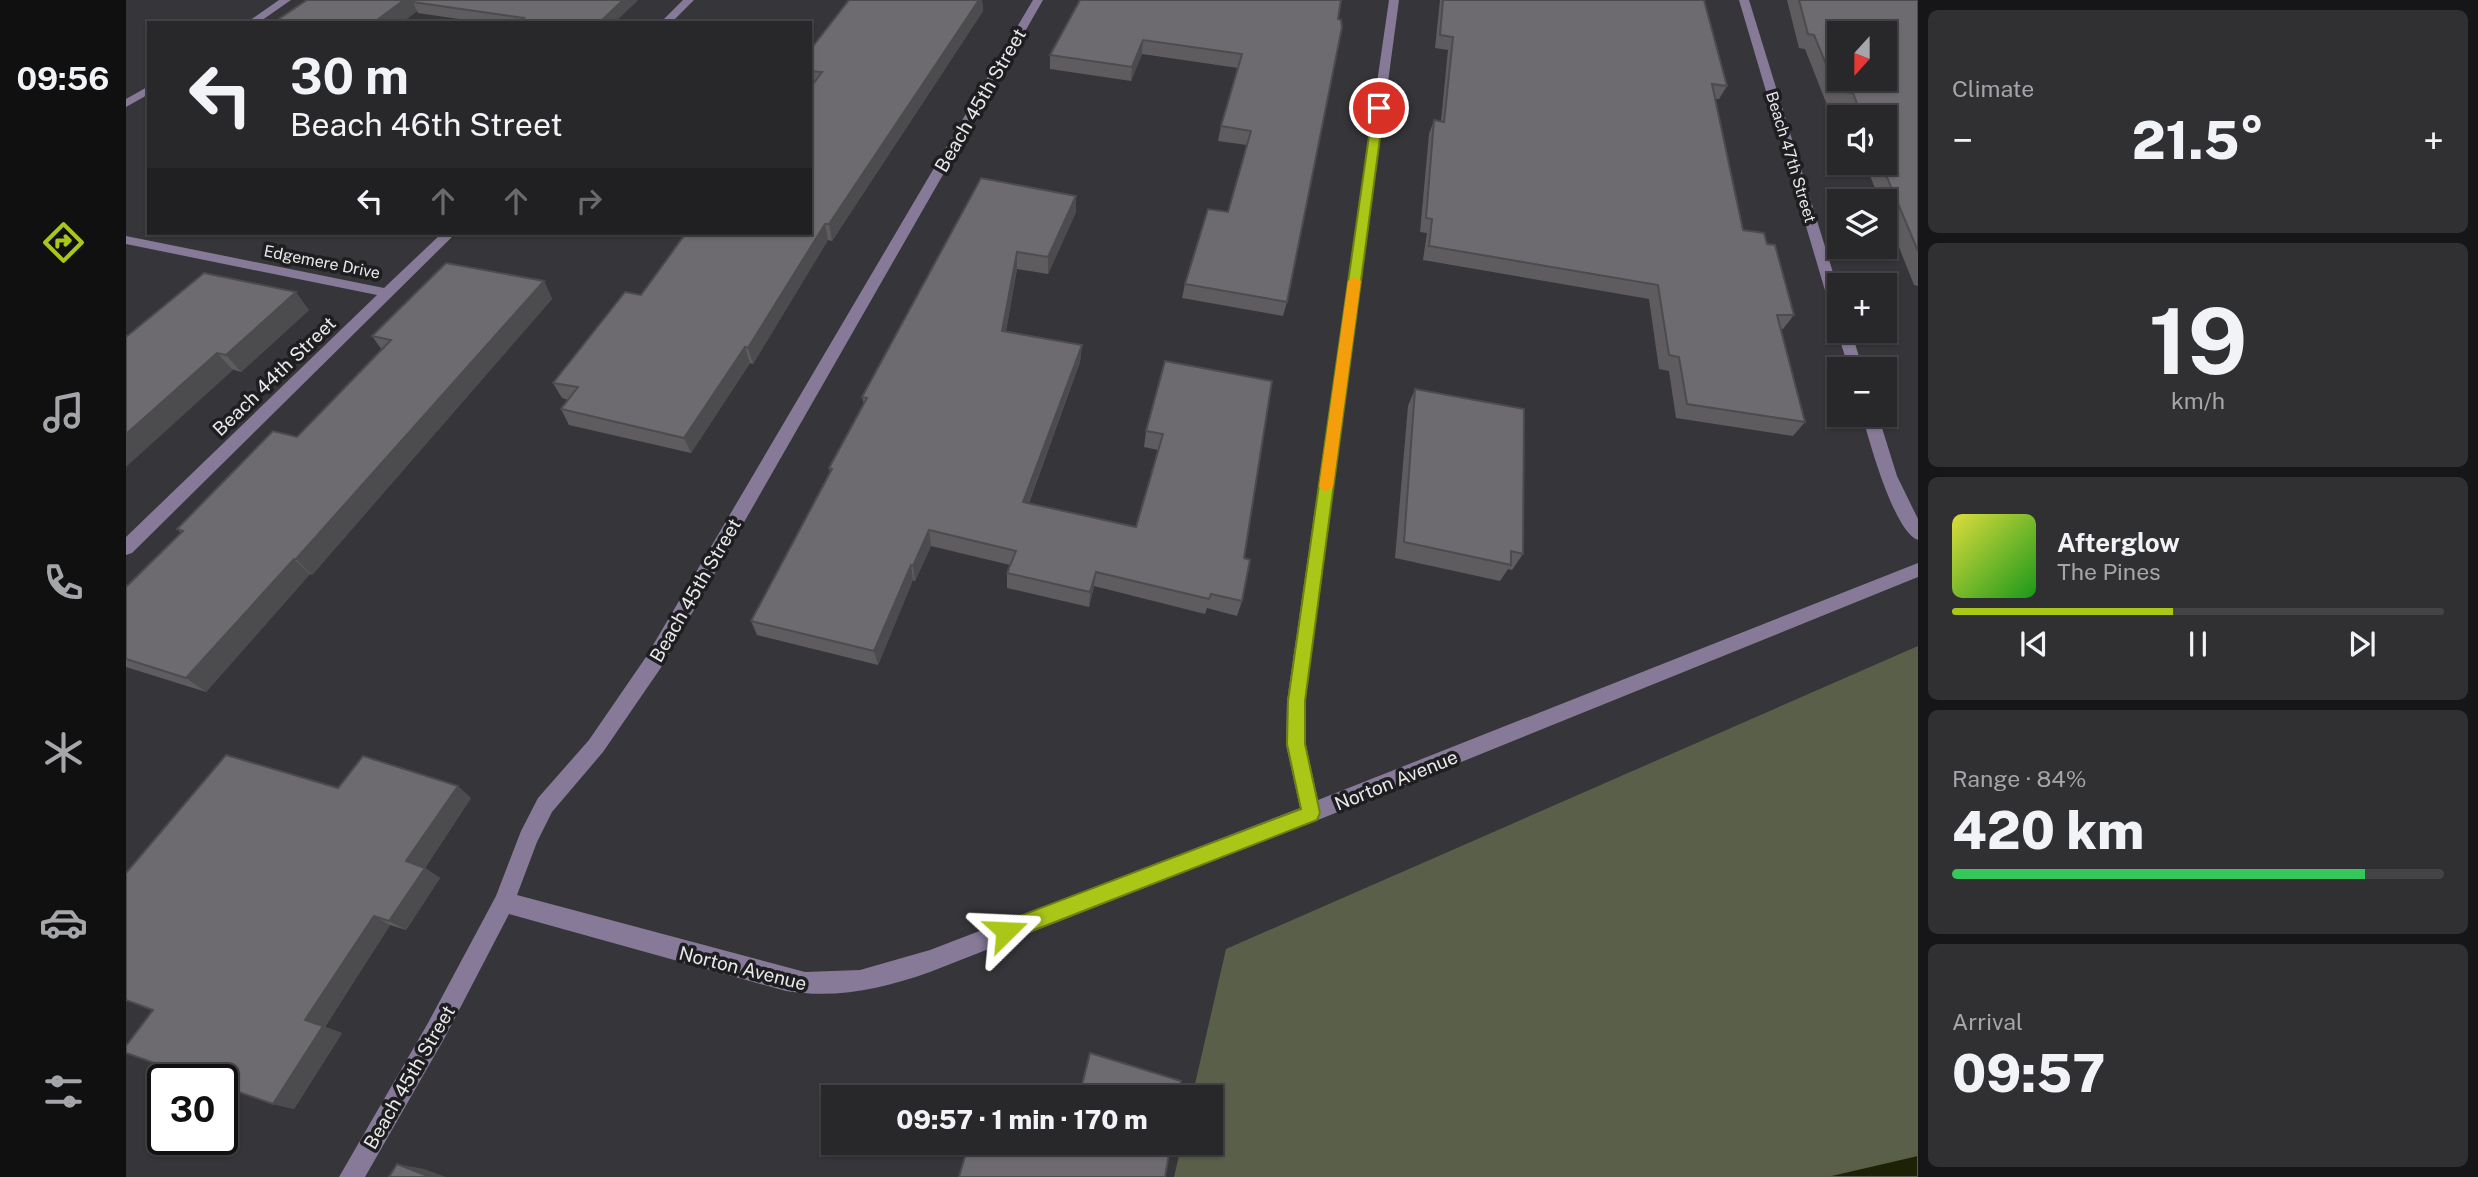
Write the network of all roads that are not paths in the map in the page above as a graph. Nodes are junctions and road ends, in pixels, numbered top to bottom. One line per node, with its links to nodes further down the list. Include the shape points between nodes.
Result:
1 (286, 0): 6 (street)
2 (688, 0): 7 (street)
3 (1038, 0): 19 (street, Beach 45th Street, via 653,663 596,746 545,805)
4 (1394, 0): 18 (street, via 1296,701 1296,744)
5 (1744, 0): 12 (street, Beach 47th Street)
6 (254, 21)
7 (667, 21)
8 (147, 90): 9 (street)
9 (126, 104)
10 (447, 235): 13 (street, Beach 44th Street)
11 (126, 240): 13 (street, Edgemere Drive)
12 (1827, 274)
13 (387, 293): 16 (street, Beach 44th Street)
14 (1874, 427): 15 (street, via 1891,484)
15 (1918, 533)
16 (126, 548)
17 (1918, 570): 18 (street, Norton Avenue)
18 (1311, 813): 19 (street, Norton Avenue, via 930,961 837,986 786,980)
19 (504, 902): 20 (street, Beach 45th Street)
20 (351, 1177)

